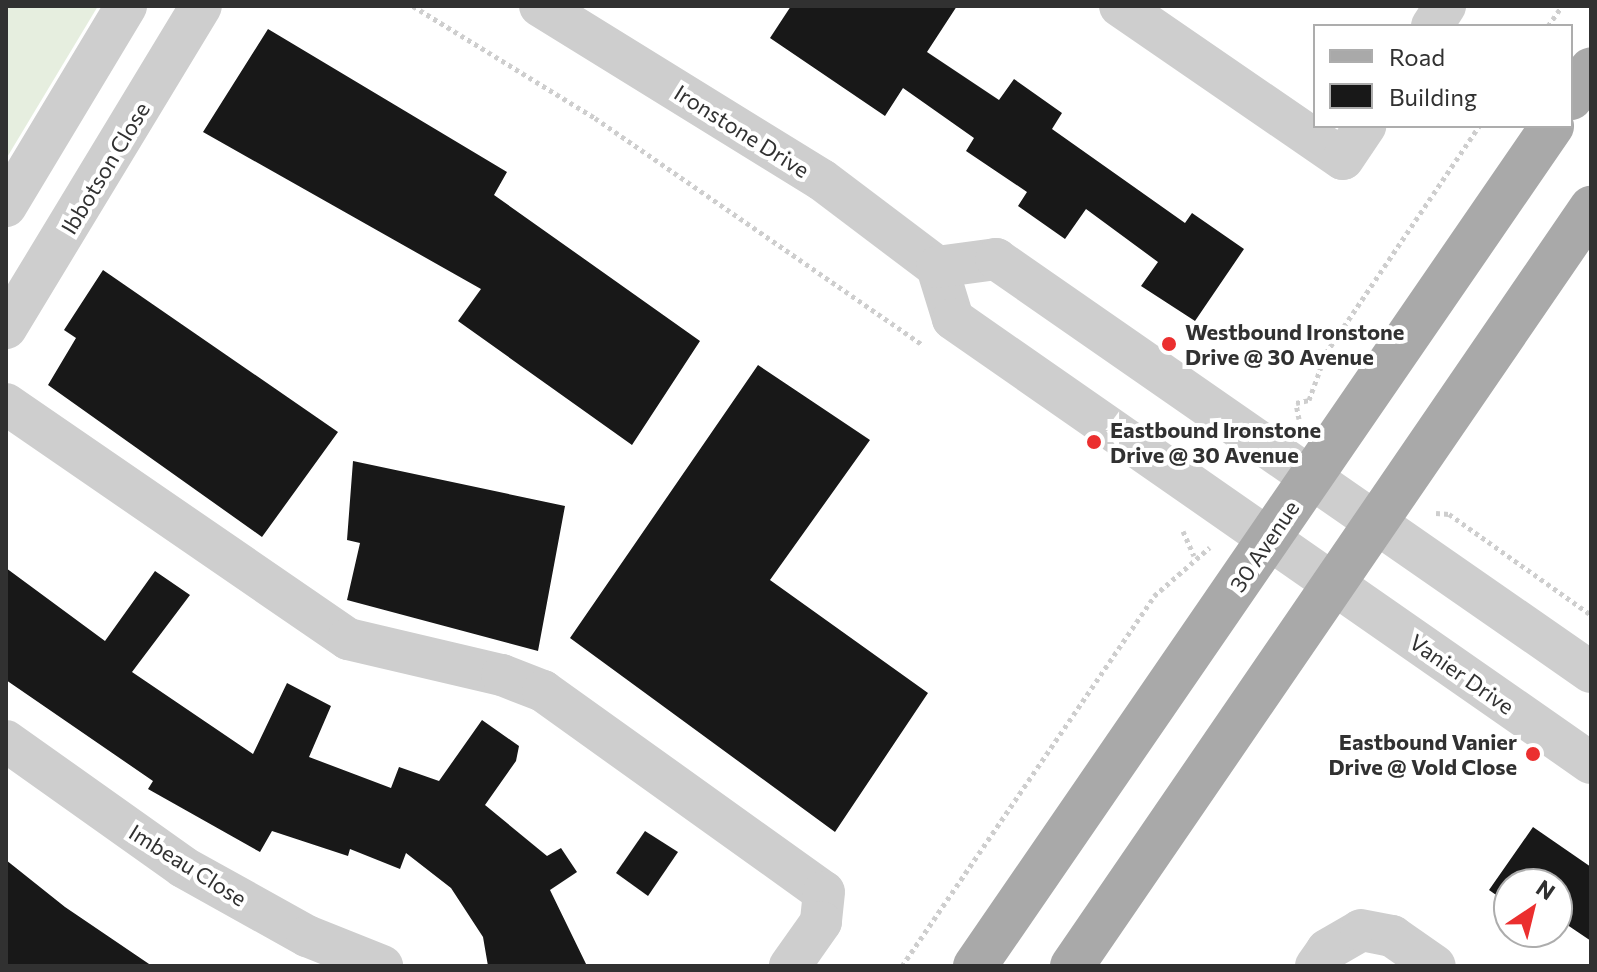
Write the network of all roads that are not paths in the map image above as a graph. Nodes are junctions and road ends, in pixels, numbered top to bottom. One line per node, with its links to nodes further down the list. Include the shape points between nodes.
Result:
1 (126, 6): 11 (street)
2 (201, 6): 14 (street, Ibbotson Close)
3 (540, 6): 13 (street, Ironstone Drive, via 822,180)
4 (1120, 6): 9 (street, via 1343,159)
5 (1445, 6): 6 (street)
6 (1433, 24)
7 (1591, 69): 8 (main road)
8 (1573, 95)
9 (1364, 128)
10 (1551, 128): 16 (main road, 30 Avenue)
11 (6, 206)
12 (1591, 208): 17 (main road)
13 (937, 267): 16 (street, via 996,259); 18 (street, via 953,319)
14 (6, 328)
15 (6, 404): 24 (street, via 348,639 502,675 543,691 824,892 821,922)
16 (1311, 477): 17 (street); 18 (main road, 30 Avenue)
17 (1376, 523): 19 (main road); 20 (street)
18 (1269, 539): 19 (street, Vanier Drive); 25 (main road, 30 Avenue)
19 (1334, 584): 22 (street, Vanier Drive); 26 (main road)
20 (1591, 672)
21 (6, 741): 23 (street, Imbeau Close, via 183,867 307,936)
22 (1591, 763)
23 (382, 966)
24 (790, 966)
25 (975, 966)
26 (1072, 966)
27 (1316, 966): 28 (street, via 1327,950 1361,930 1392,936)
28 (1435, 966)

